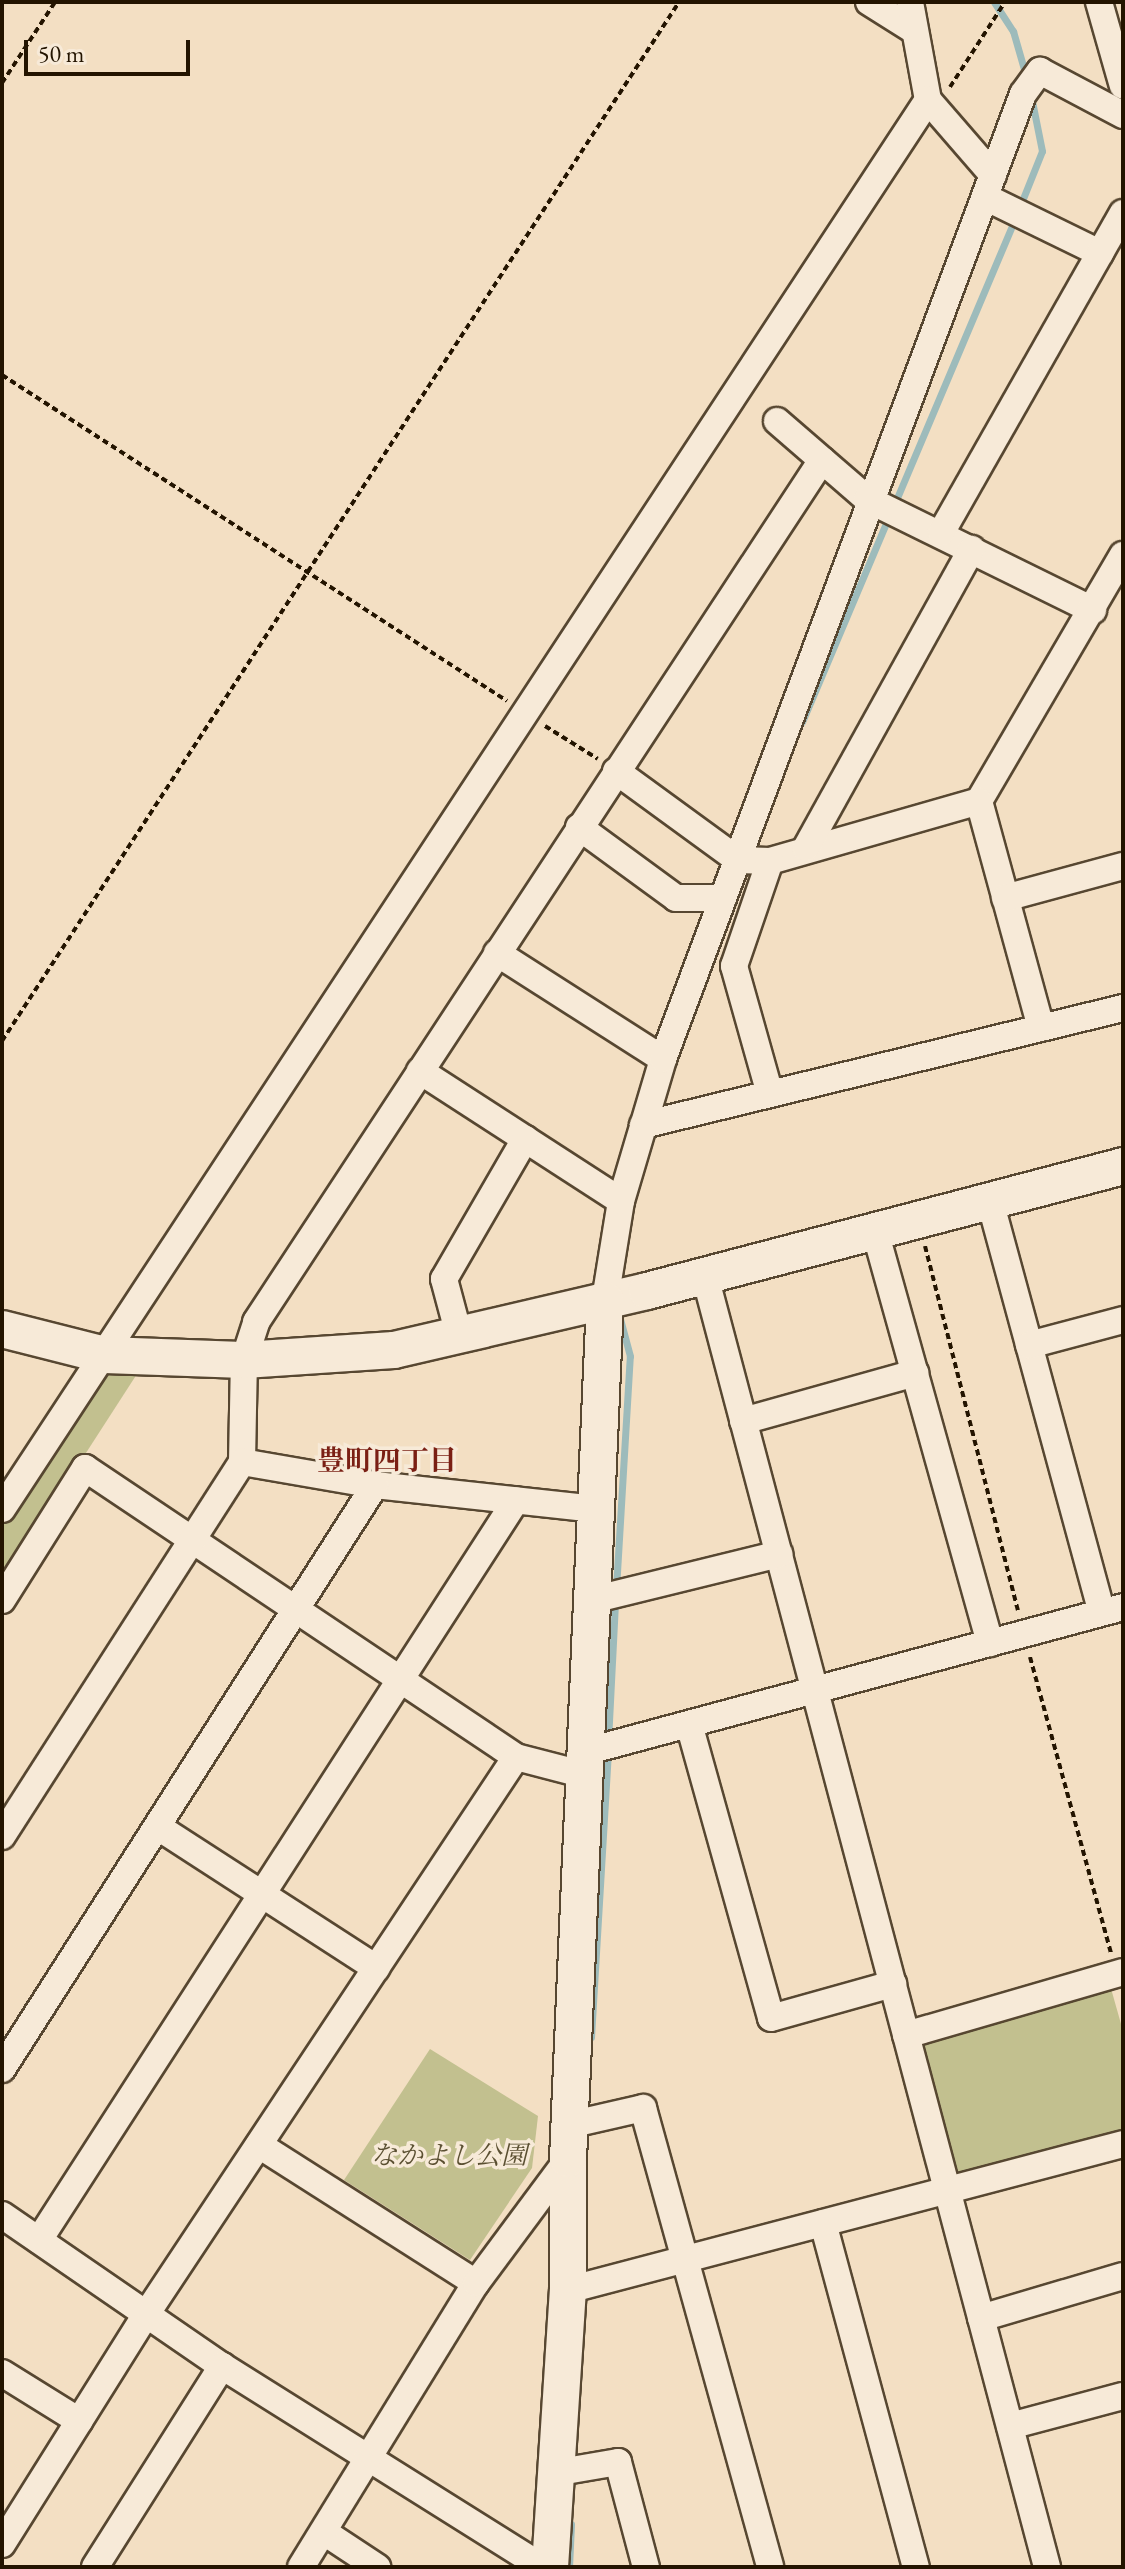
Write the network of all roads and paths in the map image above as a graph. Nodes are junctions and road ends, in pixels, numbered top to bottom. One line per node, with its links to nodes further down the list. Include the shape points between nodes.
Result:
1 (55, 2): 9 (path)
2 (679, 2): 23 (path)
3 (869, 2): 8 (street)
4 (910, 2): 8 (street)
5 (1005, 2): 7 (path)
6 (1099, 2): 10 (street)
7 (991, 24)
8 (915, 31): 11 (street)
9 (2, 83)
10 (1123, 86)
11 (928, 100): 13 (street); 25 (street)
12 (1123, 115): 13 (street, via 1040,71 1029,84)
13 (989, 186): 15 (street); 19 (street)
14 (1123, 213): 15 (street)
15 (1100, 253): 20 (street)
16 (2, 375): 23 (path)
17 (777, 421): 18 (street)
18 (822, 460): 19 (street); 26 (street)
19 (867, 499): 20 (street); 30 (street)
20 (941, 533): 21 (street)
21 (972, 549): 24 (street); 29 (street)
22 (1123, 555): 24 (street)
23 (308, 572): 25 (path); 38 (path)
24 (1093, 610): 27 (street)
25 (523, 711): 26 (path); 54 (street)
26 (616, 771): 28 (street); 30 (street)
27 (979, 801): 29 (street); 34 (street)
28 (579, 827): 33 (street, via 676,898); 35 (street)
29 (806, 848): 31 (street)
30 (738, 860): 31 (street); 33 (street)
31 (770, 861): 41 (street, via 734,966)
32 (1123, 866): 34 (street)
33 (723, 898): 39 (street)
34 (1005, 898): 37 (street)
35 (497, 953): 39 (street); 40 (street)
36 (1123, 1008): 37 (street)
37 (1041, 1028): 41 (street)
38 (2, 1041)
39 (663, 1059): 42 (street)
40 (420, 1071): 43 (street); 55 (street, via 256,1322)
41 (770, 1094): 42 (street)
42 (643, 1125): 45 (street)
43 (525, 1139): 45 (street); 52 (street, via 444,1279)
44 (1123, 1166): 46 (street)
45 (621, 1201): 49 (street)
46 (990, 1201): 47 (street); 53 (street)
47 (875, 1231): 48 (street); 56 (street)
48 (705, 1276): 49 (street); 57 (street)
49 (605, 1300): 52 (street); 62 (street)
50 (1123, 1320): 53 (street)
51 (2, 1329): 54 (street)
52 (459, 1335): 55 (street, via 394,1350)
53 (1029, 1345): 68 (street)
54 (105, 1355): 55 (street); 61 (street)
55 (244, 1360): 58 (street)
56 (915, 1373): 57 (street); 69 (street)
57 (743, 1421): 64 (street)
58 (242, 1462): 59 (street); 63 (street)
59 (375, 1485): 60 (street); 67 (street)
60 (516, 1500): 62 (street); 70 (street)
61 (2, 1509)
62 (596, 1509): 66 (street)
63 (192, 1538): 65 (street, via 85,1468); 67 (street); 76 (street)
64 (779, 1554): 66 (street); 71 (street)
65 (2, 1600)
66 (592, 1600): 74 (street)
67 (299, 1610): 70 (street); 75 (street)
68 (1113, 1610): 69 (street)
69 (990, 1643): 71 (street)
70 (404, 1680): 73 (street); 77 (street)
71 (815, 1690): 72 (street); 80 (street)
72 (689, 1724): 74 (street); 80 (street, via 771,2018)
73 (516, 1757): 74 (street); 78 (street)
74 (586, 1763): 83 (street)
75 (158, 1827): 77 (street); 82 (street)
76 (2, 1836)
77 (265, 1894): 78 (street); 89 (street)
78 (376, 1968): 85 (street)
79 (1123, 1972): 81 (street)
80 (893, 1984): 81 (street)
81 (906, 2035): 86 (street)
82 (2, 2069)
83 (568, 2142): 90 (street, via 643,2108); 92 (street); 93 (street)
84 (1123, 2144): 86 (street)
85 (259, 2145): 92 (street); 94 (street)
86 (947, 2190): 88 (street); 95 (street)
87 (2, 2215): 89 (street)
88 (823, 2223): 90 (street); 111 (street)
89 (39, 2240): 94 (street)
90 (688, 2259): 93 (street); 110 (street)
91 (1123, 2276): 95 (street)
92 (476, 2283): 101 (street)
93 (568, 2290): 102 (street)
94 (147, 2313): 96 (street); 99 (street)
95 (981, 2318): 100 (street)
96 (222, 2366): 101 (street); 106 (street)
97 (2, 2373): 99 (street)
98 (1123, 2396): 100 (street)
99 (79, 2421): 104 (street)
100 (1010, 2426): 112 (street)
101 (370, 2457): 103 (street); 105 (street)
102 (554, 2473): 105 (street); 109 (street, via 618,2462)
103 (324, 2532): 107 (street); 108 (street)
104 (2, 2543)
105 (537, 2565)
106 (95, 2567)
107 (301, 2567)
108 (377, 2567)
109 (646, 2567)
110 (770, 2567)
111 (916, 2567)
112 (1047, 2567)

